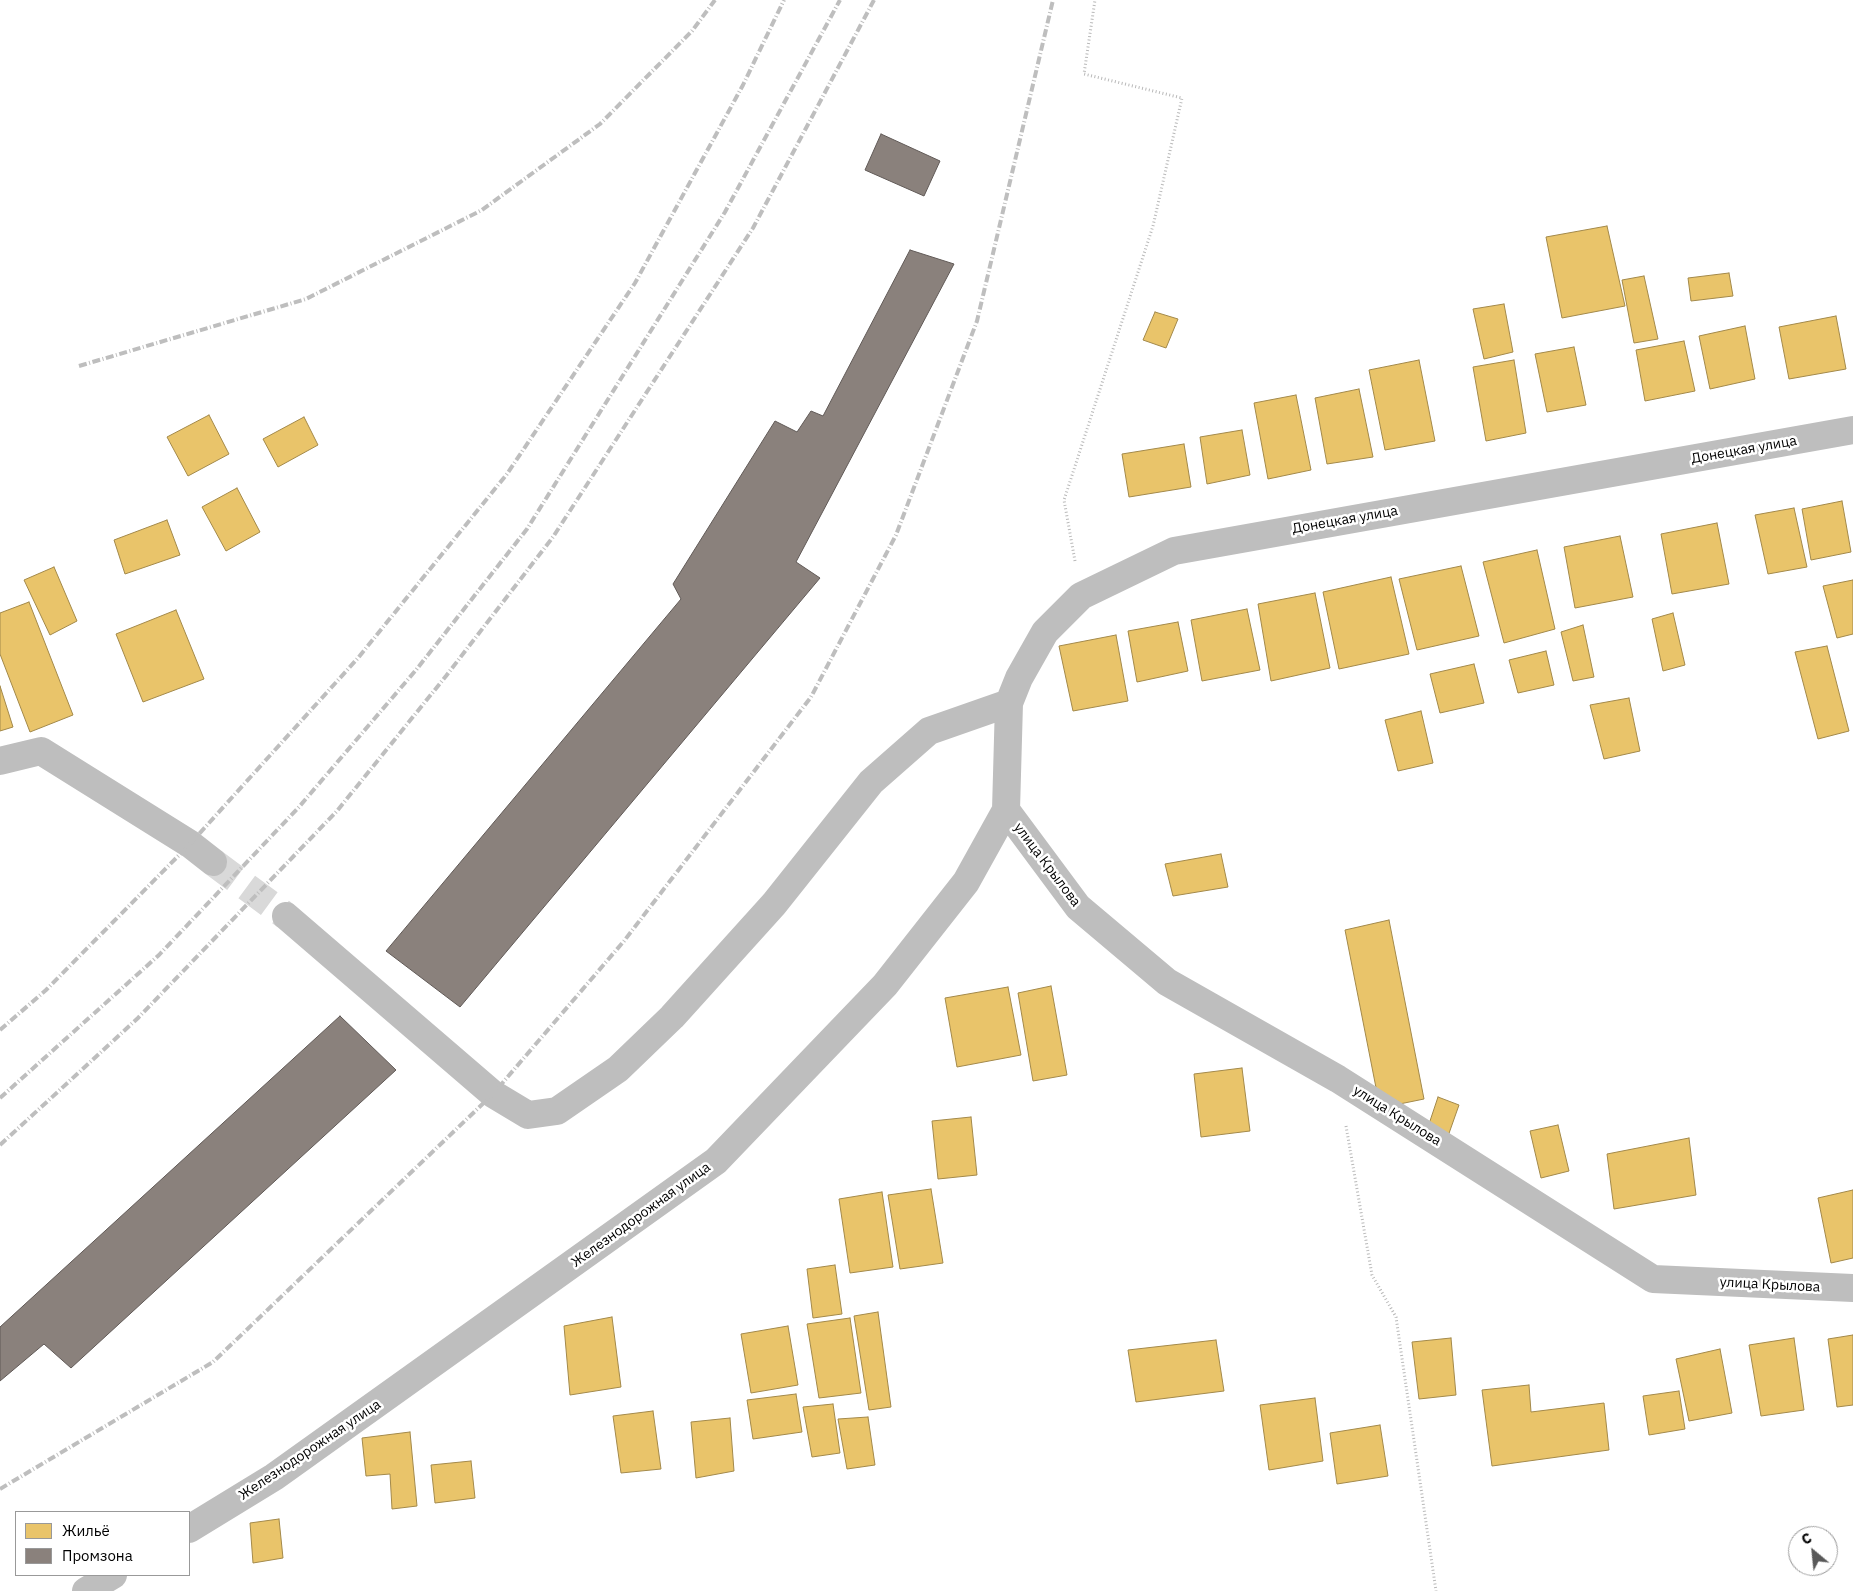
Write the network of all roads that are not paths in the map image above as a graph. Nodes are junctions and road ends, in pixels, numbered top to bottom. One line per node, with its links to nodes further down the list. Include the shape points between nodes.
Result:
1 (1853, 430): 2 (street, Донецкая улица, via 1174,551 1081,596 1045,632 1018,678)
2 (1009, 702): 4 (street, Донецкая улица); 6 (street, via 929,731 871,782 774,904 672,1017 618,1069 557,1111 528,1115 493,1094)
3 (0, 761): 5 (street, via 41,751 190,844)
4 (1006, 810): 7 (street, улица Крылова, via 1078,908 1167,982 1338,1078 1654,1279); 8 (street, Железнодорожная улица, via 966,882 885,985 716,1161 274,1478)
5 (213, 862)
6 (286, 916)
7 (1853, 1288)
8 (190, 1528)
9 (111, 1576): 10 (street)
10 (86, 1591)

